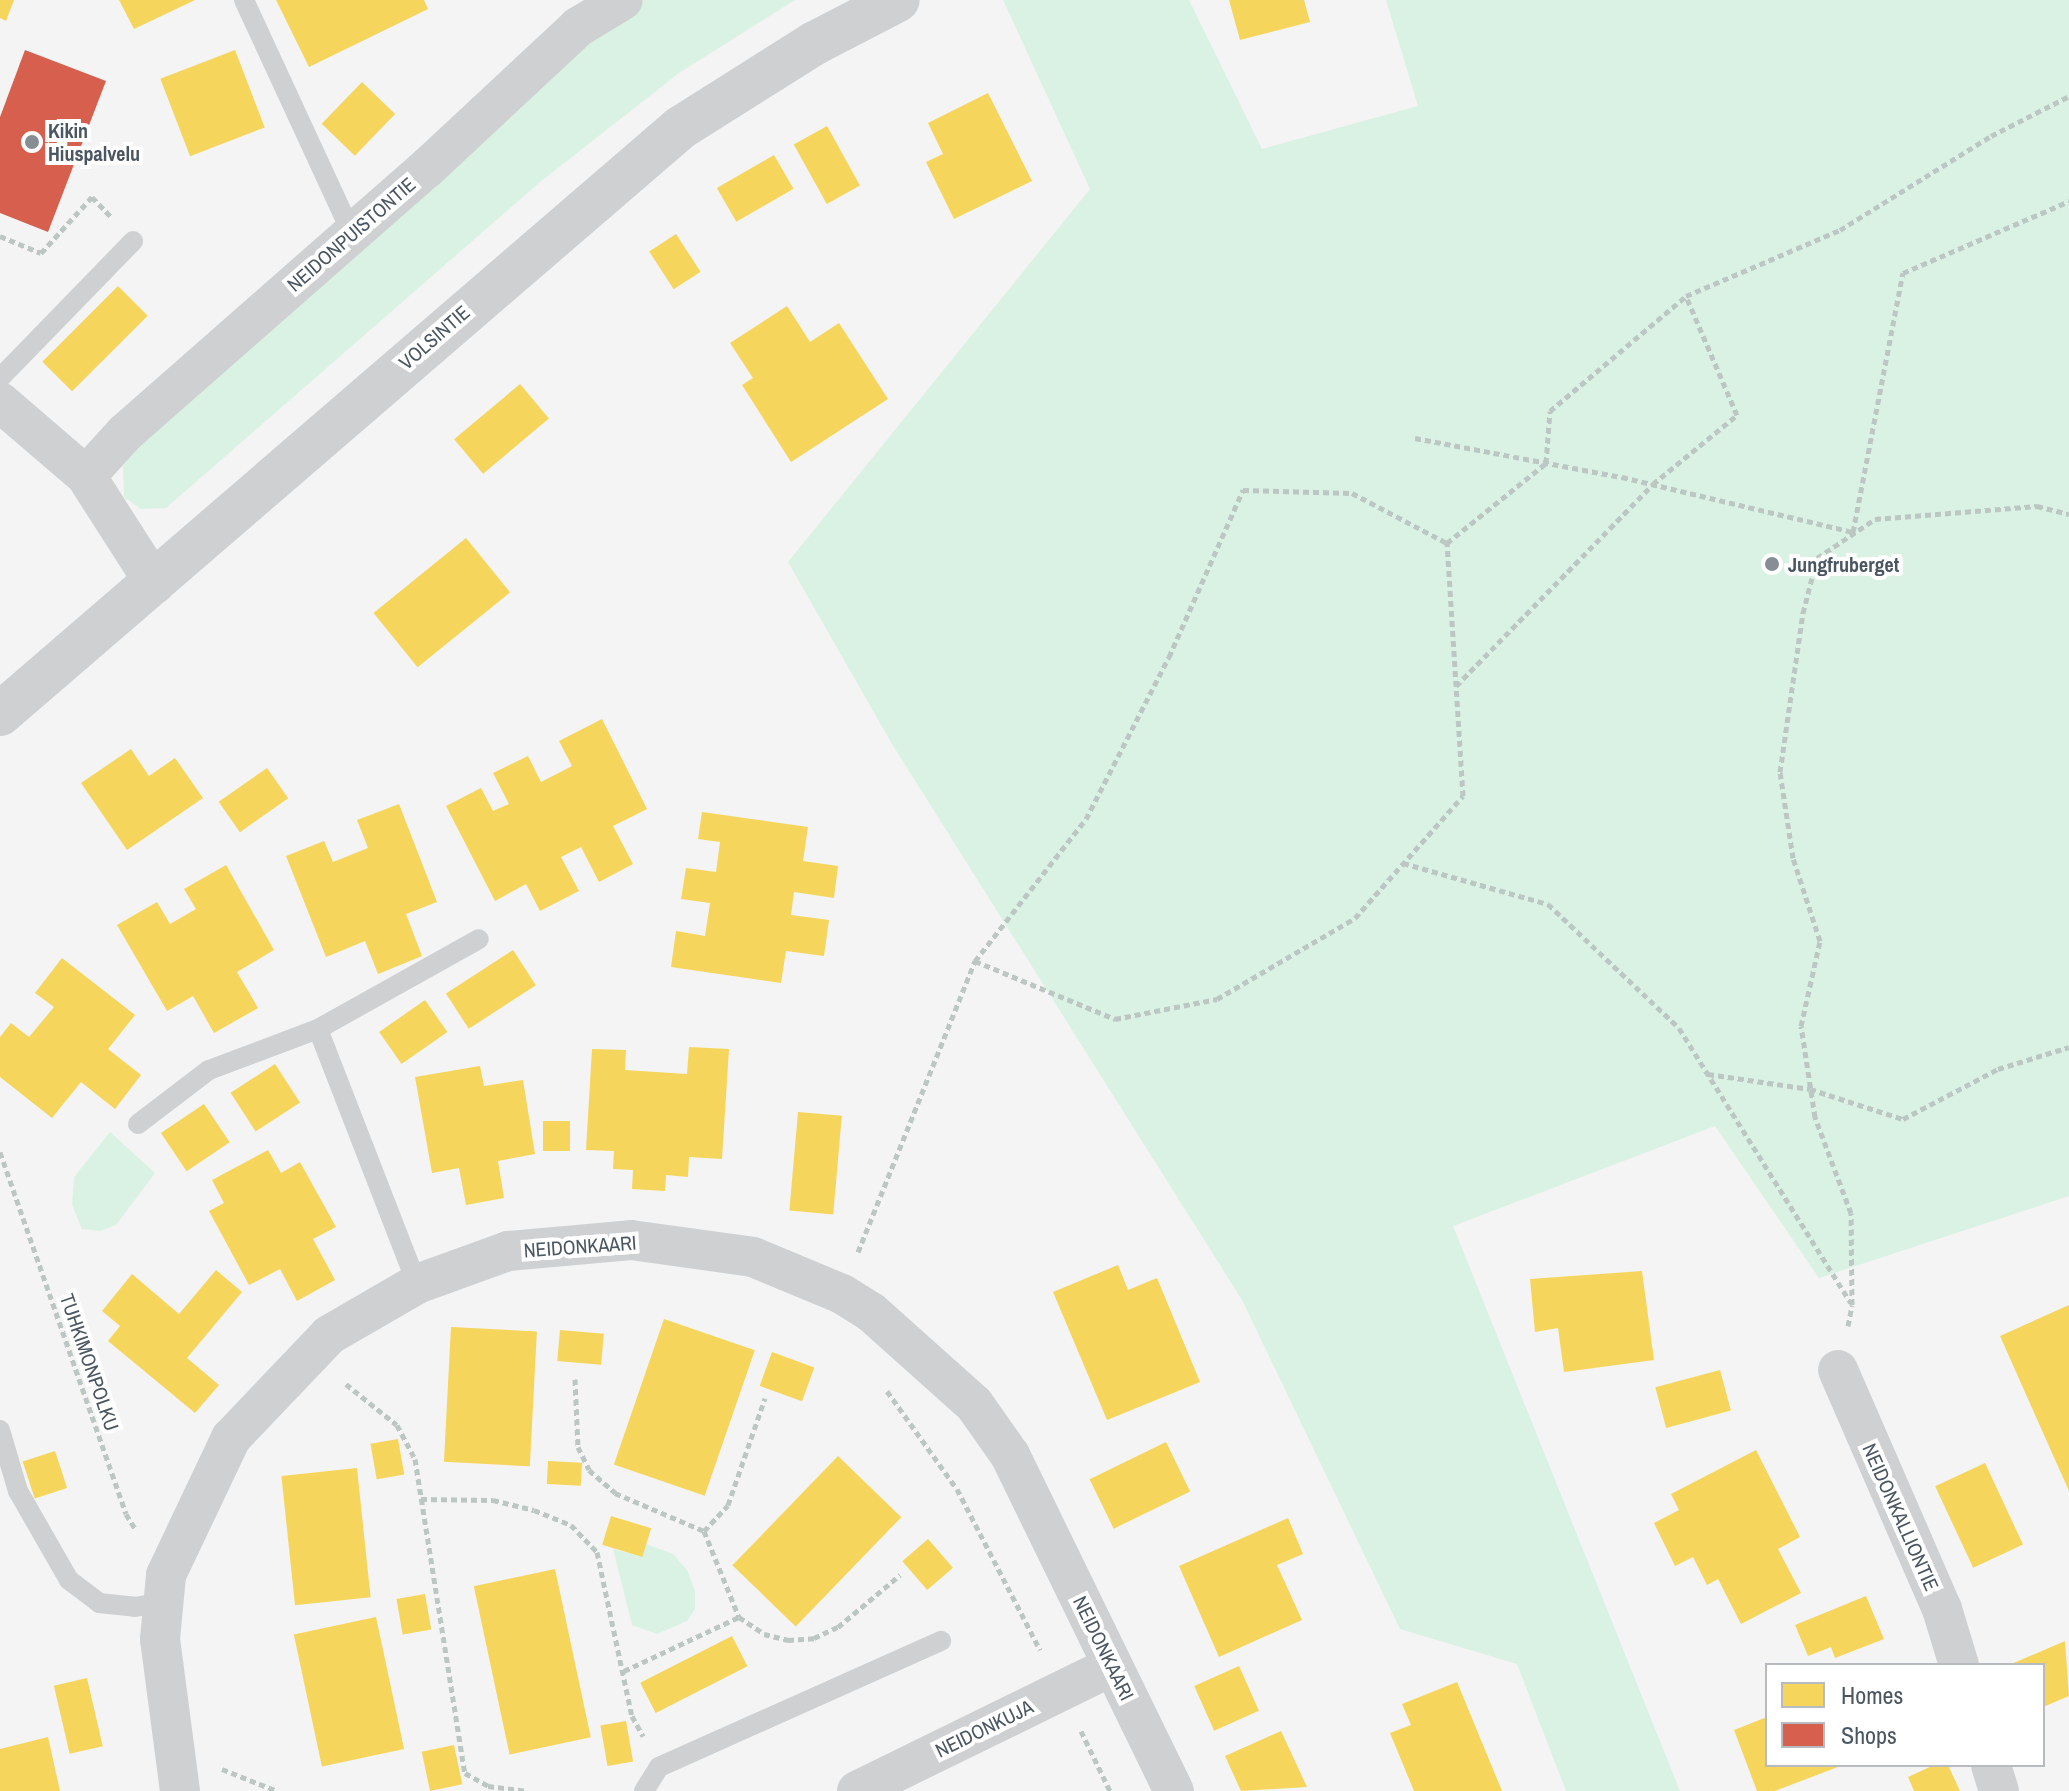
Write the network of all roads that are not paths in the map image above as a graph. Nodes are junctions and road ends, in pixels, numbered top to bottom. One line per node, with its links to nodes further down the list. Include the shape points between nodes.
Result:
1 (244, 0): 4 (lane)
2 (623, 0): 4 (street, NEIDONPUISTONTIE, via 578,27)
3 (898, 0): 9 (street, VOLSINTIE, via 815,43 680,128 513,267)
4 (352, 234): 8 (street, NEIDONPUISTONTIE, via 125,433)
5 (133, 241): 6 (lane)
6 (0, 378)
7 (0, 402): 8 (street)
8 (86, 476): 9 (street)
9 (155, 584): 10 (street, VOLSINTIE)
10 (0, 714)
11 (479, 939): 12 (lane)
12 (318, 1029): 13 (lane, via 209,1070); 14 (lane)
13 (138, 1124)
14 (417, 1284): 17 (street, NEIDONKAARI, via 329,1335 231,1438); 20 (street, NEIDONKAARI, via 508,1251 631,1240 753,1257 842,1294 871,1312 974,1404 1010,1455)
15 (1838, 1370): 19 (street, NEIDONKALLIONTIE, via 1942,1609)
16 (0, 1430): 17 (lane, via 18,1491 69,1580 99,1603 135,1607)
17 (164, 1588): 23 (street, NEIDONKAARI, via 160,1639)
18 (941, 1641): 24 (lane, via 659,1767)
19 (1958, 1663)
20 (1112, 1666): 22 (street, NEIDONKUJA); 26 (street, NEIDONKAARI)
21 (1992, 1767): 27 (street)
22 (902, 1781): 25 (street, NEIDONKUJA)
23 (180, 1791)
24 (644, 1791)
25 (857, 1791)
26 (1174, 1791)
27 (1999, 1791)

